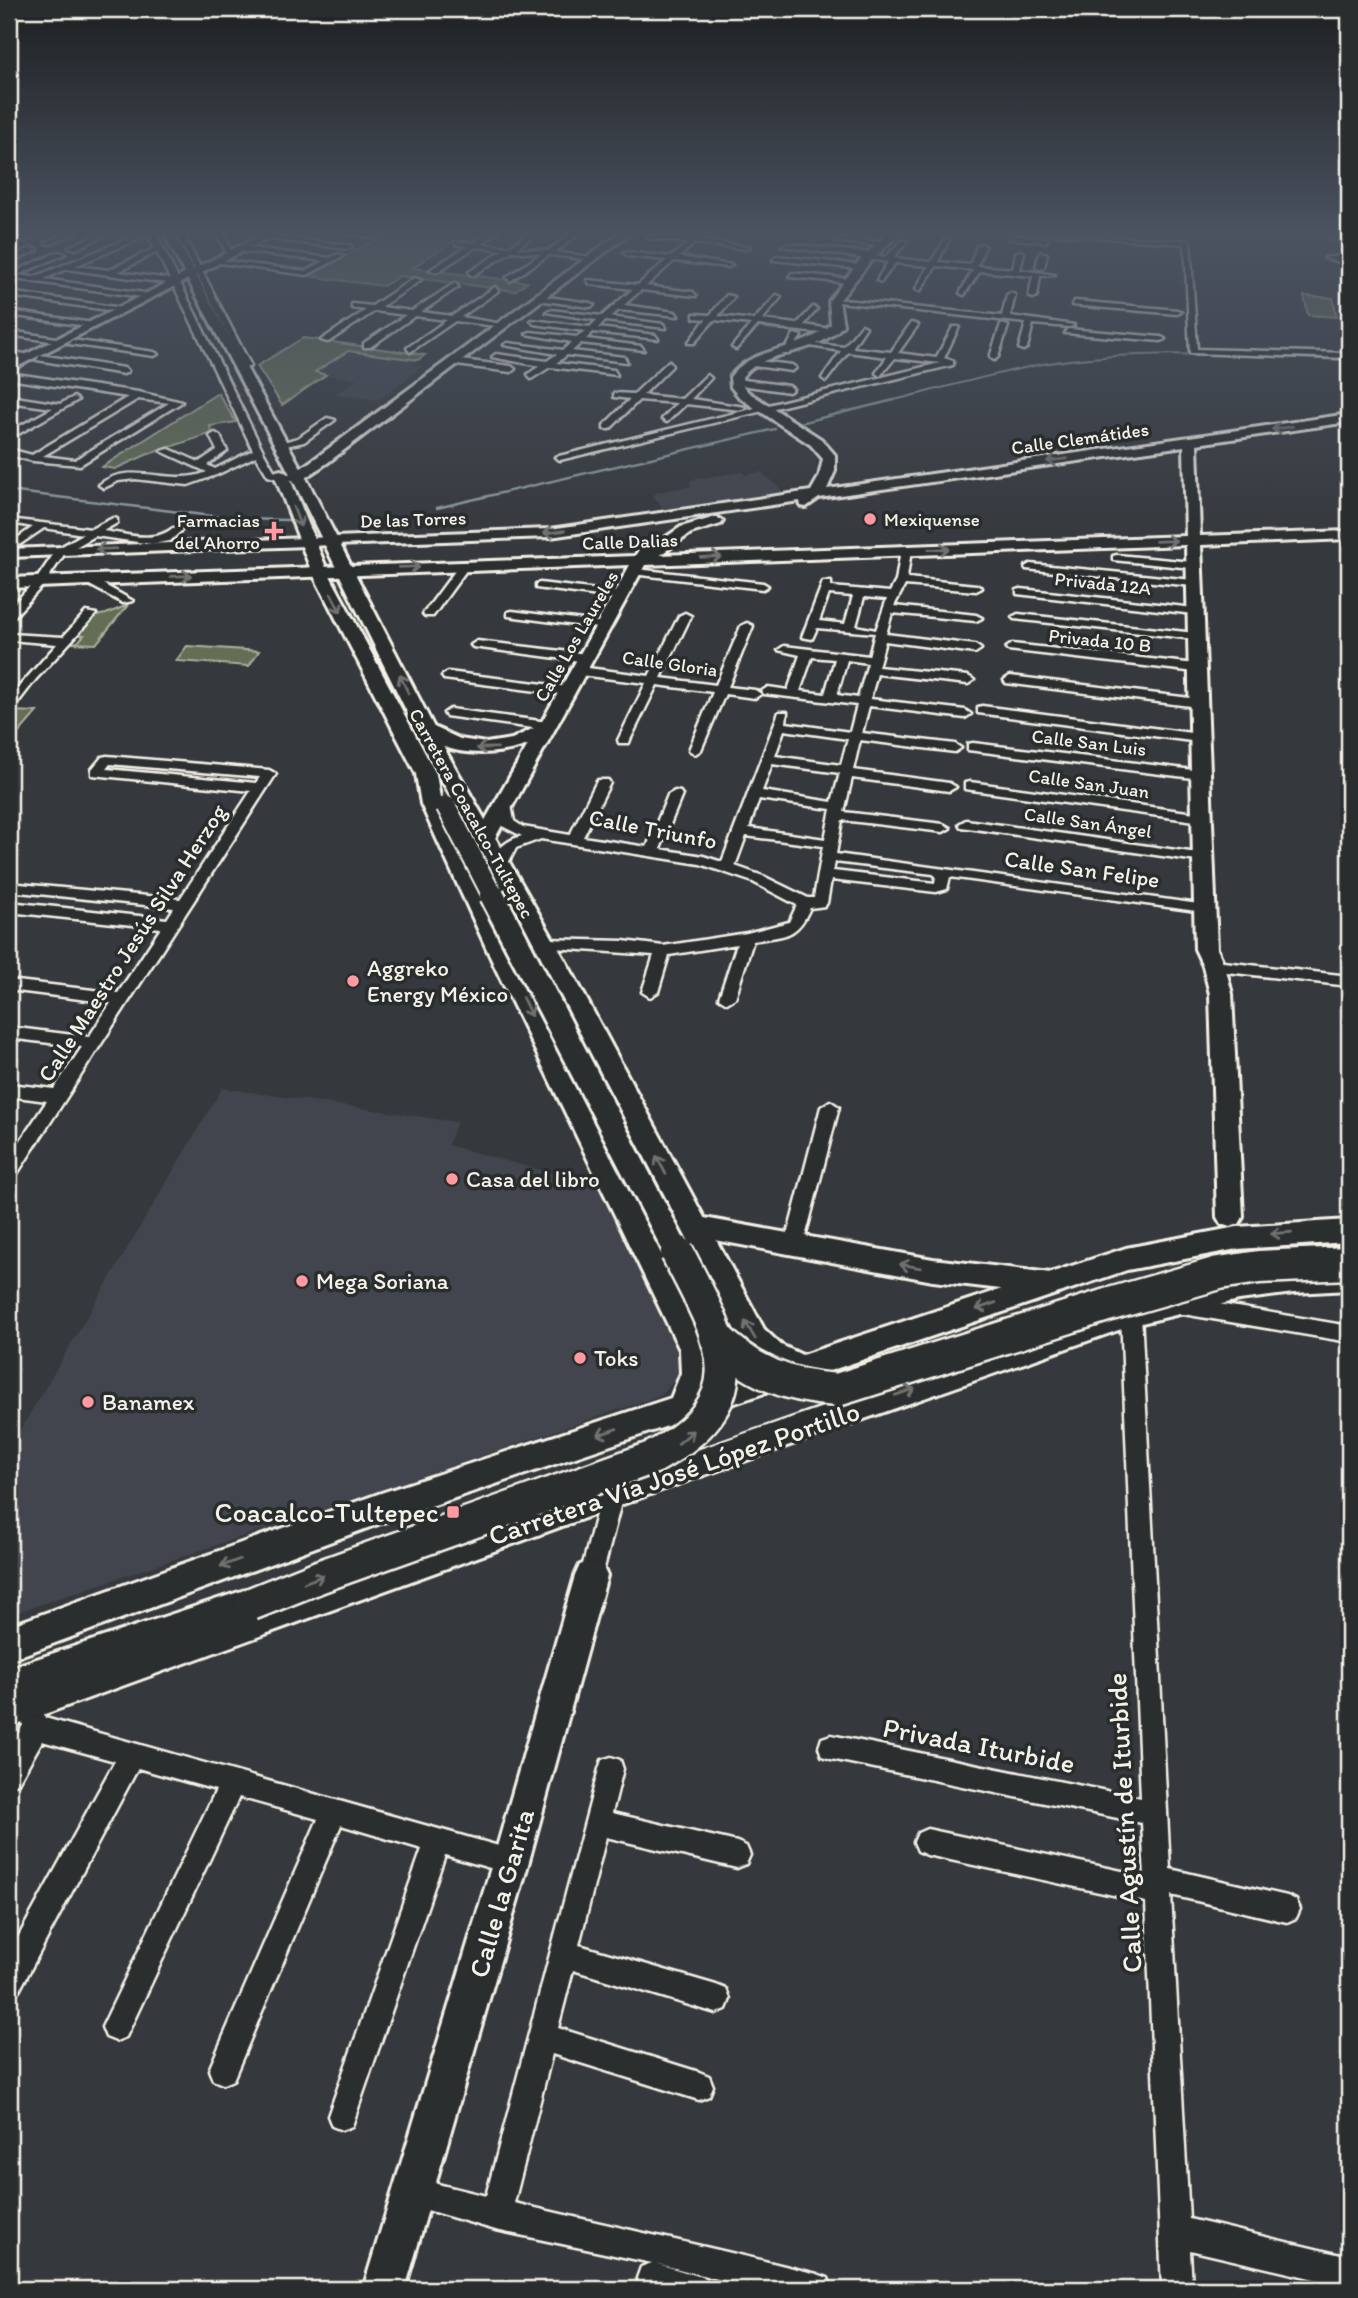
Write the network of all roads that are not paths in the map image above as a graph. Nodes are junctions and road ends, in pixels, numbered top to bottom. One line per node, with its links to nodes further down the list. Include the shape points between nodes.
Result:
1 (49, 339): 21 (street)
2 (71, 339): 21 (street)
3 (72, 339): 21 (street)
4 (207, 339): 74 (street, via 217,371)
5 (217, 339): 81 (main road, Carretera Coacalco-Tultepec, via 271,446)
6 (223, 339): 72 (main road, Carretera Coacalco-Tultepec)
7 (376, 339): 22 (street)
8 (425, 339): 30 (street)
9 (480, 339): 26 (street)
10 (566, 339): 19 (street)
11 (743, 339): 25 (street)
12 (795, 339): 31 (street)
13 (850, 339): 29 (street)
14 (903, 339): 34 (street)
15 (950, 339): 40 (street)
16 (1000, 339): 38 (street)
17 (1025, 339): 28 (street)
18 (1192, 339): 35 (street, via 1192,350)
19 (578, 341): 27 (street); 33 (street)
20 (821, 341): 24 (street); 29 (street)
21 (67, 342): 36 (street); 47 (street, via 157,352)
22 (367, 345)
23 (508, 345): 33 (street)
24 (808, 345): 29 (street); 31 (street)
25 (736, 347)
26 (467, 348): 41 (street); 80 (street)
27 (642, 348)
28 (1023, 348)
29 (840, 349): 34 (street); 52 (street)
30 (410, 350)
31 (786, 352): 43 (street)
32 (9, 353): 36 (street)
33 (564, 353): 39 (street); 44 (street)
34 (891, 355): 40 (street); 49 (street)
35 (1349, 356)
36 (36, 357): 46 (street); 47 (street)
37 (496, 357): 44 (street)
38 (995, 357)
39 (624, 360)
40 (939, 360): 62 (street, via 950,363)
41 (452, 362): 44 (street, via 533,374); 80 (street)
42 (669, 363): 57 (street)
43 (749, 363): 45 (street); 53 (street, via 739,371)
44 (549, 365): 48 (street)
45 (792, 368)
46 (13, 370): 56 (street)
47 (124, 371): 50 (street)
48 (614, 373)
49 (880, 373)
50 (114, 377)
51 (707, 378): 60 (street)
52 (827, 378)
53 (737, 382): 54 (street); 62 (street, via 744,395)
54 (789, 389)
55 (617, 395): 57 (street)
56 (138, 396): 77 (street); 77 (street, via 178,402 77,463)
57 (636, 398): 60 (street); 68 (street)
58 (9, 399): 61 (street)
59 (74, 400): 61 (street)
60 (685, 403): 62 (street); 64 (street)
61 (62, 407): 67 (street)
62 (761, 407): 76 (street); 83 (street, via 816,442 830,458 829,471)
63 (1349, 418): 71 (street, Calle Clemátides, one-way to 71)
64 (667, 419)
65 (330, 420): 72 (street, via 301,440)
66 (9, 424): 67 (street)
67 (26, 426): 69 (street)
68 (607, 427)
69 (11, 435)
70 (215, 436): 78 (street, via 222,451)
71 (1190, 441): 83 (street, Calle Clemátides, one-way to 83); 93 (street)
72 (281, 444): 80 (main road, Carretera Coacalco-Tultepec)
73 (166, 451): 78 (street)
74 (258, 451): 79 (street); 81 (street, via 271,474)
75 (9, 452): 77 (street)
76 (560, 457)
77 (33, 458)
78 (199, 466): 79 (street)
79 (213, 471): 82 (street, via 188,482 120,475)
80 (297, 473): 81 (street); 94 (main road, Carretera Coacalco-Tultepec)
81 (282, 479): 95 (main road, Carretera Coacalco-Tultepec, one-way to 95)
82 (104, 485)
83 (816, 496): 84 (street, De las Torres); 101 (street, via 797,506 693,528 670,540)
84 (697, 513): 94 (street, De las Torres, one-way to 94, via 517,536); 101 (street, Calle Los Laureles, via 657,532)
85 (113, 521): 90 (street)
86 (21, 522): 87 (street)
87 (42, 525): 90 (street); 96 (street)
88 (1349, 525): 92 (street)
89 (177, 530): 90 (street, via 160,541)
90 (96, 533): 97 (street)
91 (1349, 536): 92 (street)
92 (1221, 539): 93 (street, Calle Dalias)
93 (1191, 540): 98 (street, Calle Dalias, one-way to 93); 105 (street)
94 (329, 541): 95 (street, De las Torres); 103 (main road, Carretera Coacalco-Tultepec)
95 (306, 542): 97 (street, De las Torres, one-way to 97); 104 (main road, Carretera Coacalco-Tultepec)
96 (12, 548): 97 (street, De las Torres)
97 (71, 548): 107 (street)
98 (906, 550): 101 (street, Calle Dalias, one-way to 98); 108 (street)
99 (1117, 558): 105 (street)
100 (465, 565): 101 (street, Calle Dalias); 103 (street, Calle Dalias, one-way to 100); 120 (street)
101 (640, 566): 111 (street); 115 (street, Calle Los Laureles)
102 (1030, 567): 105 (street)
103 (343, 569): 104 (street, Calle Dalias); 141 (main road, Carretera Coacalco-Tultepec)
104 (319, 570): 106 (street, Calle Dalias, one-way to 104); 143 (main road, Carretera Coacalco-Tultepec, one-way to 143)
105 (1193, 574): 118 (street)
106 (88, 580): 107 (street, Calle Dalias); 116 (street)
107 (46, 582): 109 (street, Calle Dalias); 122 (street); 129 (street)
108 (901, 582): 112 (street); 117 (street)
109 (9, 583)
110 (540, 586): 115 (street)
111 (763, 586)
112 (976, 588)
113 (1021, 592): 118 (street, Privada 12A)
114 (859, 593): 117 (street); 126 (street, via 826,587); 130 (street)
115 (622, 596): 127 (street, Calle Los Laureles)
116 (127, 601)
117 (890, 602): 125 (street); 131 (street)
118 (1188, 610): 132 (street)
119 (90, 614): 135 (street)
120 (429, 614)
121 (512, 614): 127 (street)
122 (9, 615)
123 (685, 616): 148 (street)
124 (1018, 617): 132 (street)
125 (976, 618)
126 (813, 624): 130 (street); 134 (street)
127 (606, 626): 144 (street, Calle Los Laureles)
128 (747, 626): 151 (street)
129 (9, 628)
130 (850, 628): 131 (street)
131 (876, 634): 138 (street); 145 (street)
132 (1195, 636): 146 (street)
133 (9, 637): 135 (street)
134 (808, 637)
135 (66, 641): 157 (street)
136 (477, 645): 144 (street, Calle Gloria)
137 (1012, 648): 146 (street, Privada 10 B)
138 (975, 649)
139 (785, 650): 140 (street)
140 (807, 653): 142 (street); 153 (street)
141 (389, 654): 143 (street); 162 (main road, Carretera Coacalco-Tultepec, one-way to 141)
142 (842, 656): 145 (street); 154 (street)
143 (365, 659): 204 (main road, Carretera Coacalco-Tultepec, via 426,774 431,804)
144 (584, 665): 148 (street, Calle Gloria); 152 (street, Calle Los Laureles)
145 (875, 665): 149 (street); 156 (street)
146 (1190, 668): 155 (street)
147 (448, 676): 152 (street)
148 (654, 680): 151 (street, Calle Gloria); 165 (street)
149 (968, 680)
150 (1010, 680): 155 (street)
151 (721, 690): 153 (street, Calle Gloria); 168 (street)
152 (568, 691): 161 (street, Calle Los Laureles)
153 (793, 694): 154 (street, Calle Gloria)
154 (830, 699): 156 (street, Calle Gloria)
155 (1198, 703): 164 (street)
156 (864, 704): 160 (street, Calle Gloria); 163 (street)
157 (9, 706)
158 (982, 710): 164 (street)
159 (450, 713): 161 (street)
160 (965, 714)
161 (548, 726): 162 (street, Calle Los Laureles, one-way to 162, via 520,743 477,748 448,743); 179 (street)
162 (425, 728): 169 (main road, Carretera Coacalco-Tultepec)
163 (851, 736): 167 (street); 170 (street, via 781,721); 171 (street)
164 (1199, 738): 172 (street)
165 (624, 740)
166 (973, 747): 172 (street, Calle San Luis)
167 (955, 748)
168 (695, 750)
169 (438, 755): 186 (main road, Carretera Coacalco-Tultepec); 239 (main road, one-way to 169, bridge, via 321,1576 654,1457 701,1425 717,1395 723,1371 718,1332 446,806)
170 (767, 759): 171 (street); 177 (street)
171 (845, 771): 176 (street); 180 (street)
172 (1200, 775): 181 (street)
173 (265, 781): 173 (street, via 107,760 97,772); 198 (street, Calle Maestro Jesús Silva Herzog)
174 (603, 783): 187 (street)
175 (970, 786): 181 (street, Calle San Juan)
176 (949, 787)
177 (754, 794): 180 (street); 184 (street)
178 (675, 795): 189 (street)
179 (505, 803): 185 (street, Calle Triunfo, via 511,827); 186 (street)
180 (833, 810): 183 (street); 190 (street)
181 (1202, 818): 191 (street)
182 (966, 824): 191 (street, Calle San Ángel)
183 (943, 828)
184 (741, 831): 188 (street); 193 (street)
185 (545, 835): 187 (street, Calle Triunfo); 192 (street, via 512,843)
186 (485, 838): 192 (main road, Carretera Coacalco-Tultepec)
187 (575, 839): 189 (street, Calle Triunfo)
188 (822, 842)
189 (652, 851): 193 (street, Calle Triunfo)
190 (829, 857): 195 (street); 195 (street, via 937,870 943,875 942,886)
191 (1204, 858): 200 (street)
192 (500, 866): 203 (main road, Carretera Coacalco-Tultepec)
193 (727, 869): 197 (street, Calle Triunfo)
194 (953, 873): 200 (street, Calle San Felipe)
195 (826, 875): 197 (street, via 820,903)
196 (9, 887): 198 (street)
197 (805, 903): 202 (street, via 796,925)
198 (185, 904): 201 (street, Calle Maestro Jesús Silva Herzog)
199 (9, 907): 201 (street)
200 (1206, 910): 207 (street, via 1206,949)
201 (172, 924): 214 (street, Calle Maestro Jesús Silva Herzog)
202 (747, 938): 206 (street); 213 (street)
203 (544, 944): 205 (street); 208 (main road, Carretera Coacalco-Tultepec)
204 (499, 945): 211 (main road); 222 (main road, Carretera Coacalco-Tultepec, one-way to 222)
205 (579, 947): 206 (street); 208 (street)
206 (663, 951): 212 (street)
207 (1214, 966): 209 (street); 224 (street, via 1221,994)
208 (561, 974): 223 (main road, Carretera Coacalco-Tultepec, one-way to 208)
209 (1349, 981)
210 (9, 985): 214 (street)
211 (536, 987): 228 (main road, bridge, via 709,1329 736,1359 790,1385 837,1390 1220,1273)
212 (650, 992)
213 (727, 998)
214 (123, 999): 216 (street, Calle Maestro Jesús Silva Herzog)
215 (9, 1032): 216 (street)
216 (94, 1043): 218 (street, Calle Maestro Jesús Silva Herzog)
217 (9, 1090): 218 (street)
218 (59, 1096): 220 (street, Calle Maestro Jesús Silva Herzog)
219 (830, 1107): 227 (street)
220 (14, 1156): 221 (street, Calle Maestro Jesús Silva Herzog)
221 (9, 1172)
222 (628, 1213): 223 (main road, via 662,1223); 226 (main road, Carretera Coacalco-Tultepec)
223 (687, 1215): 226 (street, via 651,1233); 227 (street); 234 (main road, Carretera Coacalco-Tultepec, one-way to 223, via 770,1355 754,1338)
224 (1237, 1227): 225 (main road, one-way to 224); 230 (main road)
225 (1349, 1231)
226 (644, 1245): 235 (main road, Carretera Coacalco-Tultepec, via 695,1350 698,1364 692,1392)
227 (794, 1245): 230 (street, one-way to 227, via 933,1270)
228 (1349, 1263)
229 (1349, 1279): 231 (main road, Carretera Vía José López Portillo, via 1231,1290)
230 (1051, 1284): 234 (main road, one-way to 234)
231 (1166, 1303): 232 (main road, Carretera Vía José López Portillo); 233 (street)
232 (1131, 1314): 236 (main road, Carretera Vía José López Portillo, one-way to 232); 246 (street, Calle Agustín de Iturbide)
233 (1349, 1335)
234 (804, 1368): 235 (main road)
235 (681, 1408): 238 (main road, one-way to 238, via 381,1508)
236 (612, 1495): 237 (street, Calle la Garita); 239 (main road, Carretera Vía José López Portillo)
237 (591, 1576): 251 (street, Calle la Garita)
238 (9, 1643)
239 (21, 1706): 241 (street); 243 (street)
240 (831, 1747): 246 (street, Privada Iturbide)
241 (132, 1754): 244 (street); 255 (street)
242 (611, 1769): 247 (street)
243 (9, 1774)
244 (233, 1783): 245 (street); 257 (street)
245 (334, 1811): 248 (street); 259 (street)
246 (1155, 1813): 252 (street, Calle Agustín de Iturbide)
247 (597, 1822): 250 (street); 254 (street)
248 (437, 1840): 251 (street); 261 (street)
249 (927, 1842): 252 (street)
250 (737, 1855)
251 (511, 1861): 262 (street, Calle la Garita)
252 (1158, 1886): 253 (street); 264 (street, Calle Agustín de Iturbide)
253 (1287, 1909)
254 (564, 1954): 256 (street); 258 (street)
255 (9, 1981)
256 (716, 1999)
257 (116, 2027)
258 (542, 2037): 260 (street); 263 (street)
259 (223, 2070)
260 (699, 2086)
261 (342, 2116)
262 (413, 2193): 263 (street); 267 (street, Calle la Garita)
263 (496, 2215): 265 (street, via 573,2232)
264 (1174, 2231): 266 (street); 270 (street, Calle Agustín de Iturbide)
265 (653, 2272): 268 (street); 269 (street)
266 (1349, 2272)
267 (384, 2289)
268 (694, 2289)
269 (817, 2289)
270 (1177, 2289)

